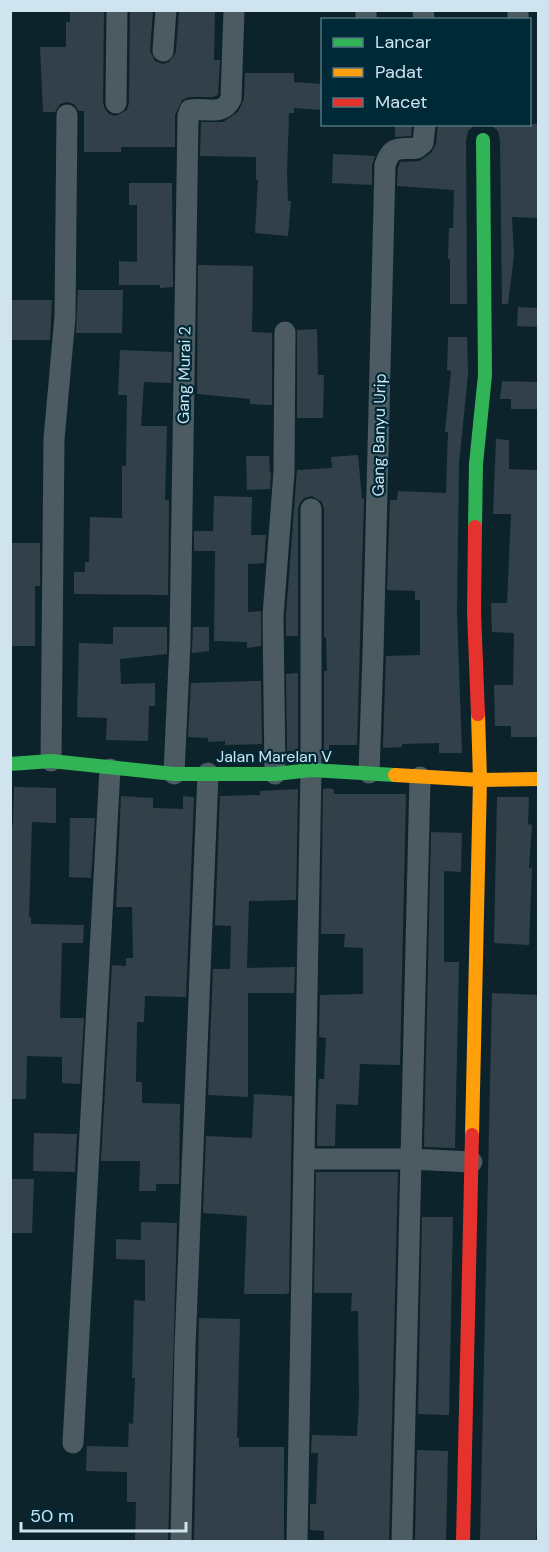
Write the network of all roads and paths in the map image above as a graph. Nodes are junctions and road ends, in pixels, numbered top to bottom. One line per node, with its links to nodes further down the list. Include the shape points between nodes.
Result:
1 (117, 10): 5 (street)
2 (166, 10): 4 (street)
3 (234, 10): 17 (street, Gang Murai 2, via 231,99 220,110 195,109 188,116)
4 (163, 51)
5 (116, 103)
6 (67, 115): 11 (street, via 65,317 54,439)
7 (425, 126): 16 (street, Gang Banyu Urip, via 423,142 417,148 392,150 385,165)
8 (483, 140): 21 (street, via 485,375 476,464 474,612)
9 (285, 332): 18 (street, via 284,472 273,616)
10 (311, 509): 14 (street)
11 (51, 761): 12 (street, Jalan Marelan V); 13 (street, Jalan Marelan V)
12 (10, 764)
13 (110, 769): 17 (street, Jalan Marelan V); 25 (street)
14 (311, 770): 16 (street, Jalan Marelan V); 18 (street, Jalan Marelan V); 22 (street)
15 (208, 773): 17 (street, Jalan Marelan V); 18 (street, Jalan Marelan V); 26 (street)
16 (369, 773): 19 (street, Jalan Marelan V)
17 (174, 774)
18 (274, 774)
19 (420, 777): 21 (street, Jalan Marelan V); 23 (street)
20 (538, 779): 21 (street, Jalan Marelan V)
21 (480, 780): 24 (street)
22 (305, 1159): 23 (street); 27 (street)
23 (411, 1159): 24 (street); 28 (street)
24 (472, 1162): 29 (street)
25 (73, 1443)
26 (181, 1542)
27 (297, 1542)
28 (402, 1542)
29 (463, 1542)

